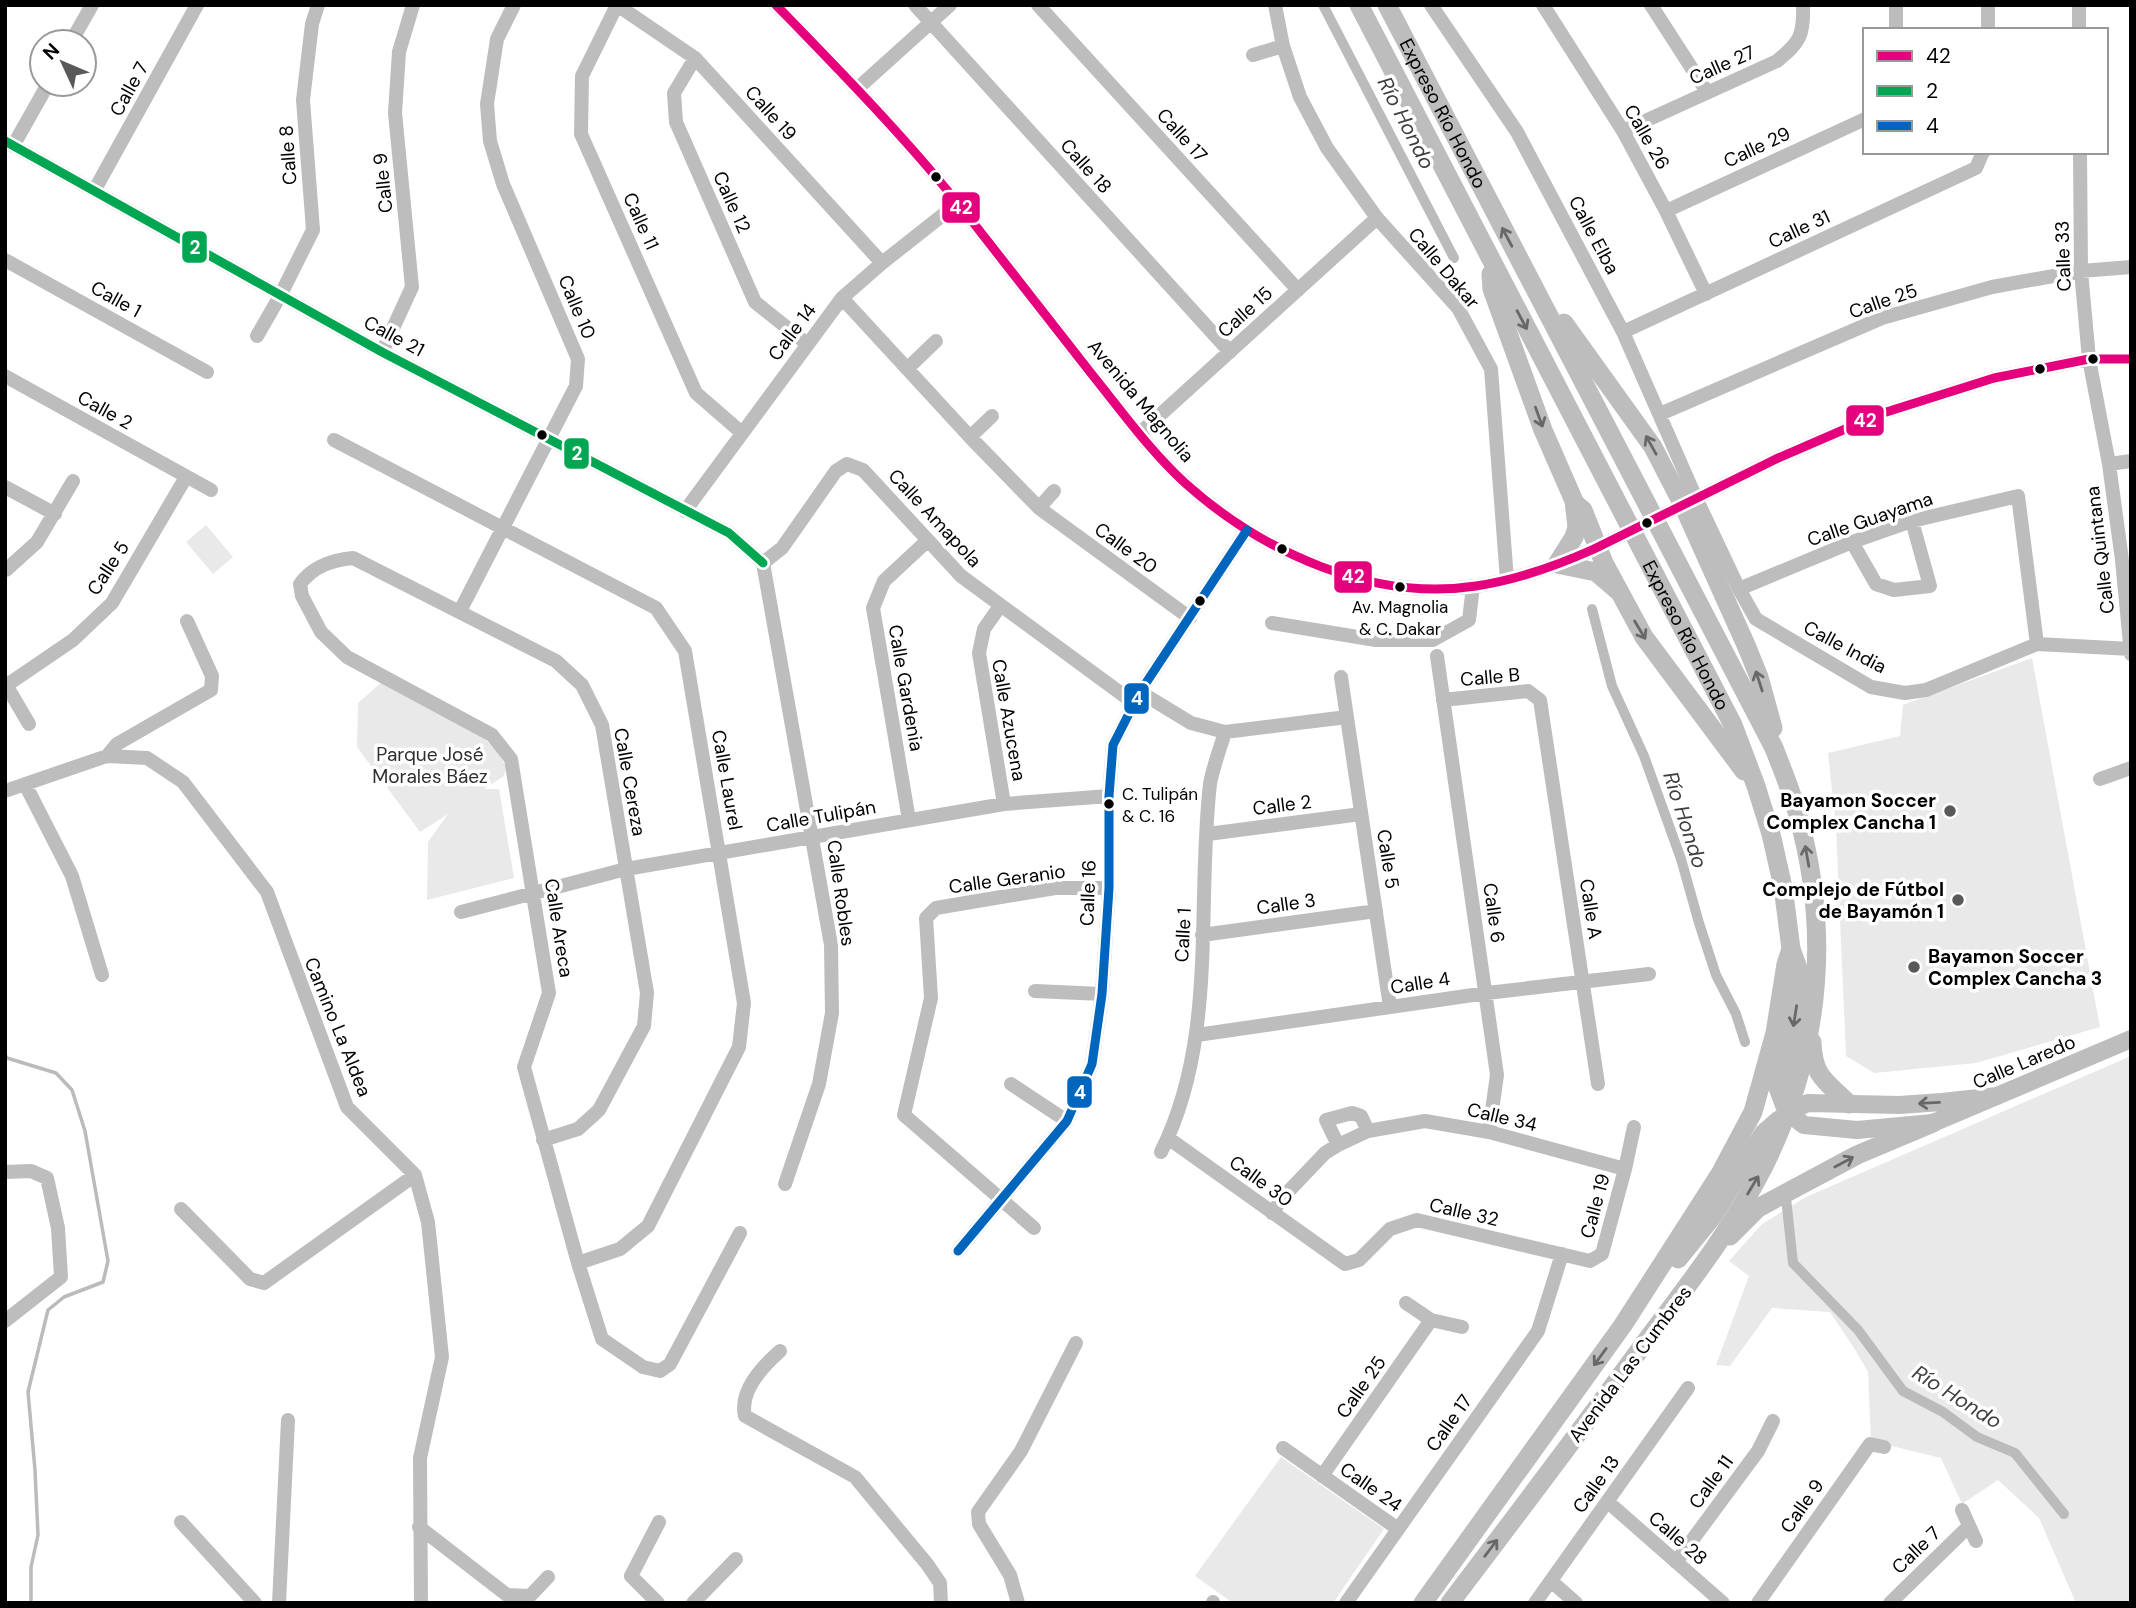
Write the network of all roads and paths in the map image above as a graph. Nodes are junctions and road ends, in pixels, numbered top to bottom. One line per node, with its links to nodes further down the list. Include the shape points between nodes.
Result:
1 (92, 5): 22 (street)
2 (197, 5): 37 (street, Calle 7)
3 (318, 5): 48 (street, Calle 8, via 303,100 313,230)
4 (413, 5): 55 (street, Calle 9, via 399,52 395,113 412,287)
5 (514, 5): 68 (street, Calle 10, via 497,39 487,104 490,141 503,184 578,359 576,386)
6 (617, 5): 28 (street, Calle 19); 64 (street, Calle 11, via 582,76 581,134 696,393)
7 (776, 5): 29 (street, Avenida Magnolia)
8 (915, 5): 21 (street, Calle 18)
9 (950, 5): 21 (street)
10 (1038, 5): 46 (street, Calle 17)
11 (1275, 5): 26 (street, Calle Dakar)
12 (1359, 5): 41 (highway, Expreso Río Hondo)
13 (1387, 5): 49 (highway, Expreso Río Hondo, one-way to 13)
14 (1431, 5): 51 (street, Calle Elba, via 1517,132)
15 (1543, 5): 33 (street, Calle 26)
16 (1651, 5): 30 (street)
17 (1803, 5): 30 (street, Calle 27, via 1804,26 1796,45 1777,61)
18 (1896, 5): 23 (street)
19 (1988, 5): 24 (street)
20 (2079, 5): 25 (street)
21 (931, 23): 29 (street); 56 (street, Calle 18)
22 (79, 28)
23 (1896, 28)
24 (1988, 28)
25 (2079, 28)
26 (1283, 46): 27 (street); 40 (street, Calle Dakar, via 1300,97 1327,148)
27 (1253, 55)
28 (695, 58): 43 (street, Calle 19); 54 (street, Calle 12, via 674,93 676,122 755,302)
29 (858, 88): 38 (street, Avenida Magnolia)
30 (1707, 92): 33 (street, Calle 27)
31 (39, 98): 34 (street)
32 (1863, 120): 39 (street, Calle 29)
33 (1623, 131): 39 (street, Calle 26)
34 (9, 143): 37 (street, Calle 21)
35 (1982, 154): 47 (street, Calle 31, via 1976,167)
36 (2080, 154): 45 (street, Calle 33)
37 (94, 191): 48 (street, Calle 21)
38 (957, 203): 43 (street, Calle 14); 65 (street, Avenida Magnolia)
39 (1666, 211): 47 (street, Calle 26)
40 (1377, 218): 46 (street, Calle 15); 92 (street, Calle Dakar, via 1458,308 1491,369)
41 (1490, 259): 76 (highway, one-way to 76, via 1492,289); 117 (highway, Expreso Río Hondo, one-way to 117, via 1720,698)
42 (5, 260): 60 (street, Calle 1)
43 (881, 263): 50 (street, Calle 14)
44 (2131, 267): 45 (street, Calle 25)
45 (2081, 271): 57 (street, Calle 33); 62 (street, Calle 25, via 1992,287 1882,318)
46 (1298, 290): 56 (street, Calle 15)
47 (1706, 294): 51 (street, Calle 31)
48 (280, 296): 52 (street, Calle 8); 55 (street, Calle 21)
49 (1539, 297): 77 (highway, one-way to 49, via 1555,310); 112 (highway, Expreso Río Hondo)
50 (842, 298): 54 (street, Calle 14); 59 (street, Calle 20)
51 (1623, 332): 62 (street, Calle Elba)
52 (257, 336)
53 (936, 341): 59 (street)
54 (806, 343): 64 (street, Calle 14)
55 (382, 352): 68 (street, Calle 21)
56 (1230, 352): 65 (street, Calle 15)
57 (2089, 359): 58 (street, Avenida Magnolia); 70 (street, Calle Quintana); 77 (street, Avenida Magnolia, via 1994,378 1880,414)
58 (2131, 359)
59 (907, 369): 66 (street, Calle 20)
60 (207, 372)
61 (5, 376): 71 (street, Calle 2)
62 (1660, 414): 77 (street, Calle Elba)
63 (992, 416): 66 (street)
64 (742, 433): 79 (street, Calle 14)
65 (1139, 433): 83 (street, Avenida Magnolia, via 1185,483)
66 (970, 437): 78 (street, Calle 20)
67 (334, 440): 82 (street, Calle Laurel)
68 (549, 440): 79 (street, Calle 21); 82 (street, Calle 10)
69 (2131, 461): 70 (street)
70 (2109, 464): 87 (street, Calle Quintana)
71 (186, 477): 74 (street, Calle 2); 105 (street, Calle 5, via 112,603 73,640)
72 (73, 481): 80 (street)
73 (5, 486): 80 (street)
74 (211, 490)
75 (1054, 491): 78 (street)
76 (1574, 501): 86 (highway, via 1583,510); 89 (highway, via 1577,527)
77 (1690, 502): 86 (street, Avenida Magnolia); 94 (street, Calle India); 112 (highway, one-way to 77, via 1773,726 1759,677)
78 (1039, 508): 98 (street, Calle 20)
79 (685, 510): 88 (street, Calle 21, via 729,533)
80 (55, 514): 91 (street, via 37,542)
81 (1912, 521): 85 (street, Calle Guayama); 85 (street, via 1930,586 1894,590 1876,584); 101 (street, Calle Guayama, via 2018,496)
82 (503, 527): 97 (street, Calle 10); 125 (street, Calle Laurel, via 656,608 685,651)
83 (1247, 530): 93 (street, Avenida Magnolia, via 1306,562 1361,579 1420,588); 98 (street, Calle 16)
84 (927, 541): 88 (street, Calle Amapola, via 863,470 847,464 836,471 782,548); 96 (street, Calle Amapola, via 961,576); 122 (street, Calle Gardenia, via 884,581 873,608)
85 (1852, 542): 94 (street, Calle Guayama)
86 (1598, 547): 89 (street, Avenida Magnolia); 95 (highway)
87 (2126, 559): 102 (street, Calle Quintana)
88 (763, 563): 124 (street, Calle Robles)
89 (1557, 565): 92 (street, Avenida Magnolia); 95 (highway, via 1596,572)
90 (319, 568): 97 (street, Calle Cereza, via 333,560 353,558); 128 (street, Calle Areca, via 300,584 302,596 321,632 338,649 492,735 511,759)
91 (6, 570)
92 (1507, 580): 93 (street, Avenida Magnolia)
93 (1473, 586): 100 (street, via 1469,620 1433,640 1376,640)
94 (1739, 589): 101 (street, Calle India, via 1756,619 1871,687 1905,693 1926,690)
95 (1617, 590): 117 (highway, one-way to 117, via 1655,654)
96 (1000, 606): 106 (street, Calle Amapola); 120 (street, Calle Azucena, via 984,628 979,653)
97 (460, 611): 126 (street, Calle Cereza, via 556,662 583,685 601,724)
98 (1190, 618): 106 (street, Calle 16)
99 (187, 621): 113 (street, via 212,676 211,690 117,744)
100 (1272, 624)
101 (2037, 644): 102 (street, Calle India)
102 (2131, 651)
103 (1437, 656): 107 (street, Calle 6)
104 (1341, 677): 108 (street, Calle 5)
105 (6, 684): 109 (street)
106 (1137, 698): 110 (street, Calle Amapola, via 1191,723); 119 (street, Calle 16, via 1113,745)
107 (1443, 700): 111 (street, Calle B, via 1528,691 1540,700); 137 (street, Calle 6)
108 (1347, 717): 110 (street); 121 (street, Calle 5)
109 (29, 724)
110 (1225, 732): 123 (street, Calle 1, via 1211,781)
111 (1546, 739): 135 (street, Calle A)
112 (1774, 748): 140 (highway, Expreso Río Hondo, one-way to 112, via 1818,973 1814,898 1797,809)
113 (107, 756): 116 (street, Camino La Aldea); 160 (street, Camino La Aldea, via 147,758 183,782 267,892 347,1107)
114 (2131, 768): 115 (street)
115 (2100, 779)
116 (25, 784): 118 (street, Camino La Aldea); 134 (street, via 72,876)
117 (1756, 786): 132 (highway, Expreso Río Hondo, via 1783,887)
118 (5, 790)
119 (1109, 796): 120 (street, Calle Tulipán); 127 (street, Calle 16)
120 (1004, 804): 122 (street, Calle Tulipán)
121 (1361, 814): 123 (street, Calle 2); 129 (street, Calle 5)
122 (909, 820): 124 (street, Calle Tulipán)
123 (1208, 834): 131 (street, Calle 1)
124 (813, 836): 125 (street, Calle Tulipán); 161 (street, Calle Robles, via 831,945 832,1013 819,1084)
125 (720, 853): 126 (street, Calle Tulipán); 171 (street, Calle Laurel, via 744,1003 739,1047 648,1226 620,1249)
126 (626, 869): 128 (street, Calle Tulipán); 155 (street, Calle Cereza, via 648,993 644,1026 599,1111 578,1129)
127 (1109, 888): 138 (street, Calle 16); 162 (street, Calle Geranio, via 1055,888 936,908 926,918 931,998 904,1115)
128 (534, 893): 130 (street, Calle Tulipán); 155 (street, Calle Areca, via 549,993 524,1067)
129 (1376, 911): 131 (street, Calle 3); 139 (street, Calle 5)
130 (461, 912)
131 (1202, 935): 141 (street, Calle 1)
132 (1791, 949): 147 (highway, Expreso Río Hondo); 148 (highway, one-way to 148, via 1799,985 1794,1025 1777,1085)
133 (1649, 974): 135 (street, Calle 4)
134 (102, 975)
135 (1582, 981): 137 (street, Calle 4); 144 (street, Calle A)
136 (1035, 991): 138 (street)
137 (1487, 993): 139 (street, Calle 4); 153 (street, Calle 6, via 1497,1075)
138 (1102, 995): 149 (street, Calle 16, via 1092,1064)
139 (1390, 1007): 141 (street, Calle 4)
140 (1811, 1030): 146 (highway, via 1813,1064); 148 (highway, Expreso Río Hondo)
141 (1197, 1034): 154 (street, Calle 1, via 1186,1088)
142 (2131, 1039): 145 (main road, Calle Laredo)
143 (1011, 1084): 149 (street)
144 (1598, 1084)
145 (1997, 1096): 146 (main road, one-way to 146); 150 (main road, Calle Laredo)
146 (1849, 1104): 148 (main road, via 1808,1103)
147 (1753, 1112): 175 (highway, Avenida Las Cumbres, via 1720,1174)
148 (1787, 1112): 150 (main road, via 1804,1125 1857,1130); 170 (highway, Avenida Las Cumbres, one-way to 148, via 1763,1167); 175 (highway, via 1764,1133 1713,1216)
149 (1067, 1121): 162 (street, Calle 16)
150 (1933, 1123): 170 (highway, one-way to 150, via 1758,1208 1857,1155)
151 (1634, 1127): 158 (street, Calle 19)
152 (1368, 1131): 153 (street, Calle 34, via 1425,1121); 156 (street, Calle 34); 156 (street, via 1361,1116 1326,1120)
153 (1489, 1132): 158 (street, Calle 34)
154 (1168, 1138): 157 (street, Calle 1); 164 (street, Calle 30)
155 (543, 1140): 171 (street, Calle Areca)
156 (1338, 1145): 164 (street, Calle 34)
157 (1161, 1153)
158 (1625, 1169): 168 (street, Calle 19, via 1602,1254 1590,1261)
159 (5, 1172): 174 (street, via 30,1171 47,1178 58,1228 61,1276)
160 (415, 1175): 163 (street, via 264,1283 250,1279); 190 (street, Camino La Aldea, via 428,1222 442,1357 420,1458)
161 (785, 1184)
162 (1000, 1200): 165 (street, Calle Geranio); 167 (street, Calle 16)
163 (181, 1209)
164 (1272, 1213): 169 (street, Calle 30)
165 (1034, 1228)
166 (740, 1233): 171 (street, Calle Areca, via 670,1364 660,1371 643,1367 602,1339)
167 (958, 1251)
168 (1562, 1254): 169 (street, Calle 32, via 1416,1220 1390,1228 1359,1261 1345,1264); 191 (street, Calle 17, via 1538,1331)
169 (1332, 1255)
170 (1710, 1256): 206 (highway, Avenida Las Cumbres, one-way to 170)
171 (578, 1263)
172 (1406, 1303): 173 (street)
173 (1431, 1320): 176 (street); 184 (street, Calle 25)
174 (5, 1321)
175 (1623, 1325): 205 (highway, Avenida Las Cumbres, one-way to 205)
176 (1462, 1327)
177 (1076, 1343): 203 (street, via 1021,1451 978,1512 979,1524 1010,1575)
178 (780, 1351): 202 (street, via 760,1368 742,1405 745,1416 855,1478 927,1564 940,1583)
179 (1688, 1388): 185 (street, Calle 13)
180 (288, 1420): 198 (street)
181 (1773, 1421): 194 (street, Calle 11, via 1758,1451)
182 (1884, 1447): 210 (street, Calle 9, via 1870,1444)
183 (1283, 1448): 184 (street, Calle 24)
184 (1322, 1476): 191 (street, Calle 24)
185 (1608, 1502): 194 (street, Calle 28); 196 (street, Calle 13)
186 (1962, 1510): 189 (street)
187 (181, 1522): 197 (street)
188 (659, 1522): 200 (street, via 631,1576)
189 (1969, 1526): 192 (street); 211 (street, Calle 7)
190 (419, 1527): 195 (street, via 506,1595 530,1596); 199 (street, Camino La Aldea)
191 (1398, 1529): 204 (street, Calle 17)
192 (1976, 1541)
193 (736, 1559): 201 (street)
194 (1676, 1562): 209 (street, Calle 28)
195 (548, 1577)
196 (1550, 1581): 207 (street, Calle 13); 208 (street)
197 (255, 1603)
198 (279, 1603)
199 (421, 1603)
200 (658, 1603)
201 (693, 1603)
202 (941, 1603)
203 (1018, 1603)
204 (1346, 1603)
205 (1423, 1603)
206 (1450, 1603)
207 (1535, 1603)
208 (1576, 1603)
209 (1723, 1603)
210 (1758, 1603)
211 (1890, 1603)

